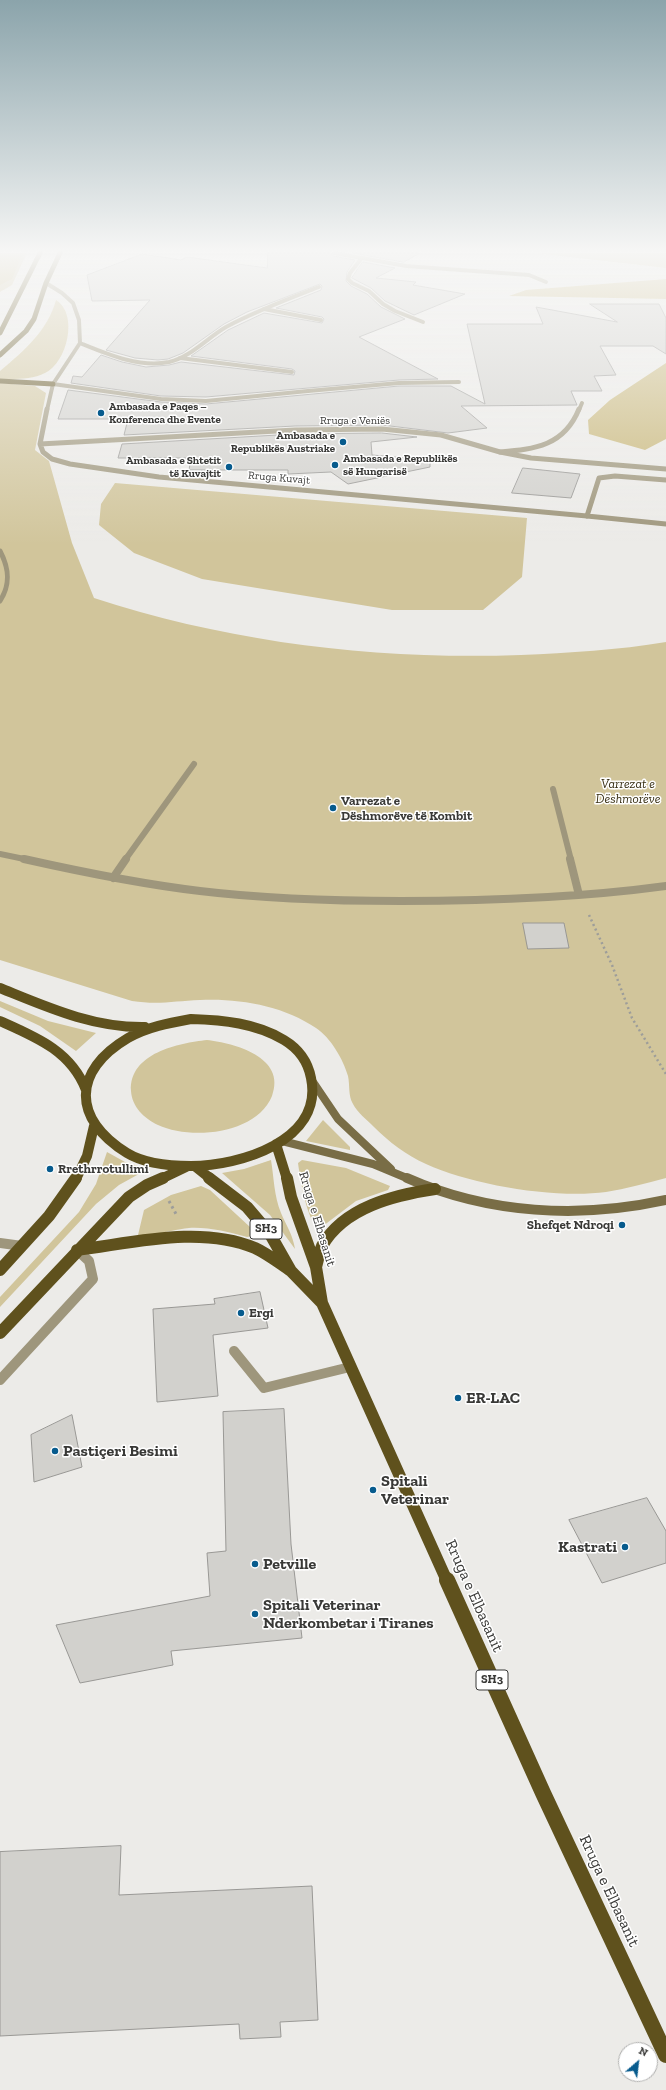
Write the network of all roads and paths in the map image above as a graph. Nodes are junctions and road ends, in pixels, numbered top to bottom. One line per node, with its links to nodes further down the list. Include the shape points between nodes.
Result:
1 (75, 351): 8 (street)
2 (99, 351): 4 (street, via 153,363)
3 (191, 351): 4 (street)
4 (180, 358): 5 (street)
5 (292, 372)
6 (0, 381): 8 (main road)
7 (459, 382): 8 (street, via 399,383 206,401 161,399)
8 (53, 384): 10 (street)
9 (582, 404): 11 (street, via 570,428 559,438 544,446)
10 (40, 444): 11 (street, Rruga e Veniës, via 295,430 382,429 441,435); 14 (street, Rruga Kuvajt, via 43,452 52,459 129,474)
11 (500, 452): 12 (street, Rruga e Veniës, via 584,464)
12 (666, 469)
13 (666, 480): 14 (street, via 615,476 599,478)
14 (587, 516): 15 (street, Rruga Kuvajt)
15 (666, 524)
16 (0, 551): 17 (street, via 7,563 8,581)
17 (0, 601)
18 (194, 764): 21 (street)
19 (552, 789): 23 (street)
20 (0, 854): 21 (street)
21 (113, 878): 23 (street, via 234,894 345,901 506,900)
22 (666, 886): 23 (street)
23 (579, 895): 27 (path, via 612,965 632,1018)
24 (0, 988): 26 (main road, via 60,1012 108,1025 133,1028)
25 (0, 1021): 29 (main road, via 33,1036 67,1059 79,1073)
26 (157, 1026): 28 (main road, via 208,1019 258,1027 272,1033 296,1050 310,1070); 29 (main road, via 127,1038 103,1057 89,1078)
27 (666, 1074)
28 (313, 1082): 31 (main road, via 313,1094 305,1117 297,1128); 33 (main road, via 332,1112 349,1131)
29 (86, 1090): 30 (main road, via 88,1114)
30 (94, 1126): 32 (main road, via 116,1146 131,1155 167,1165); 39 (main road, via 87,1156 78,1172 47,1218)
31 (279, 1143): 32 (main road, via 240,1160); 33 (main road, via 359,1160); 41 (main road, Rruga e Elbasanit / SH3, via 291,1197)
32 (191, 1167): 40 (main road, via 147,1185 129,1197); 43 (main road, Rruga e Elbasanit / SH3, via 247,1207 270,1234)
33 (395, 1172): 34 (main road)
34 (435, 1189): 36 (main road, via 492,1204 568,1212 617,1209); 41 (main road, via 375,1202 358,1211 328,1238 321,1248)
35 (167, 1198): 37 (path)
36 (666, 1200)
37 (177, 1216)
38 (0, 1243): 39 (street)
39 (22, 1246): 42 (main road)
40 (77, 1250): 43 (main road, via 185,1238 215,1239 250,1246); 45 (main road); 48 (street, via 89,1261 93,1279)
41 (316, 1267): 44 (main road, Rruga e Elbasanit / SH3)
42 (0, 1270)
43 (291, 1270): 44 (main road, Rruga e Elbasanit / SH3)
44 (322, 1304): 47 (main road, Rruga e Elbasanit / SH3)
45 (0, 1333)
46 (234, 1351): 47 (street, via 264,1388)
47 (350, 1367): 49 (main road, Rruga e Elbasanit / SH3, via 543,1793)
48 (0, 1380)
49 (666, 2055)

